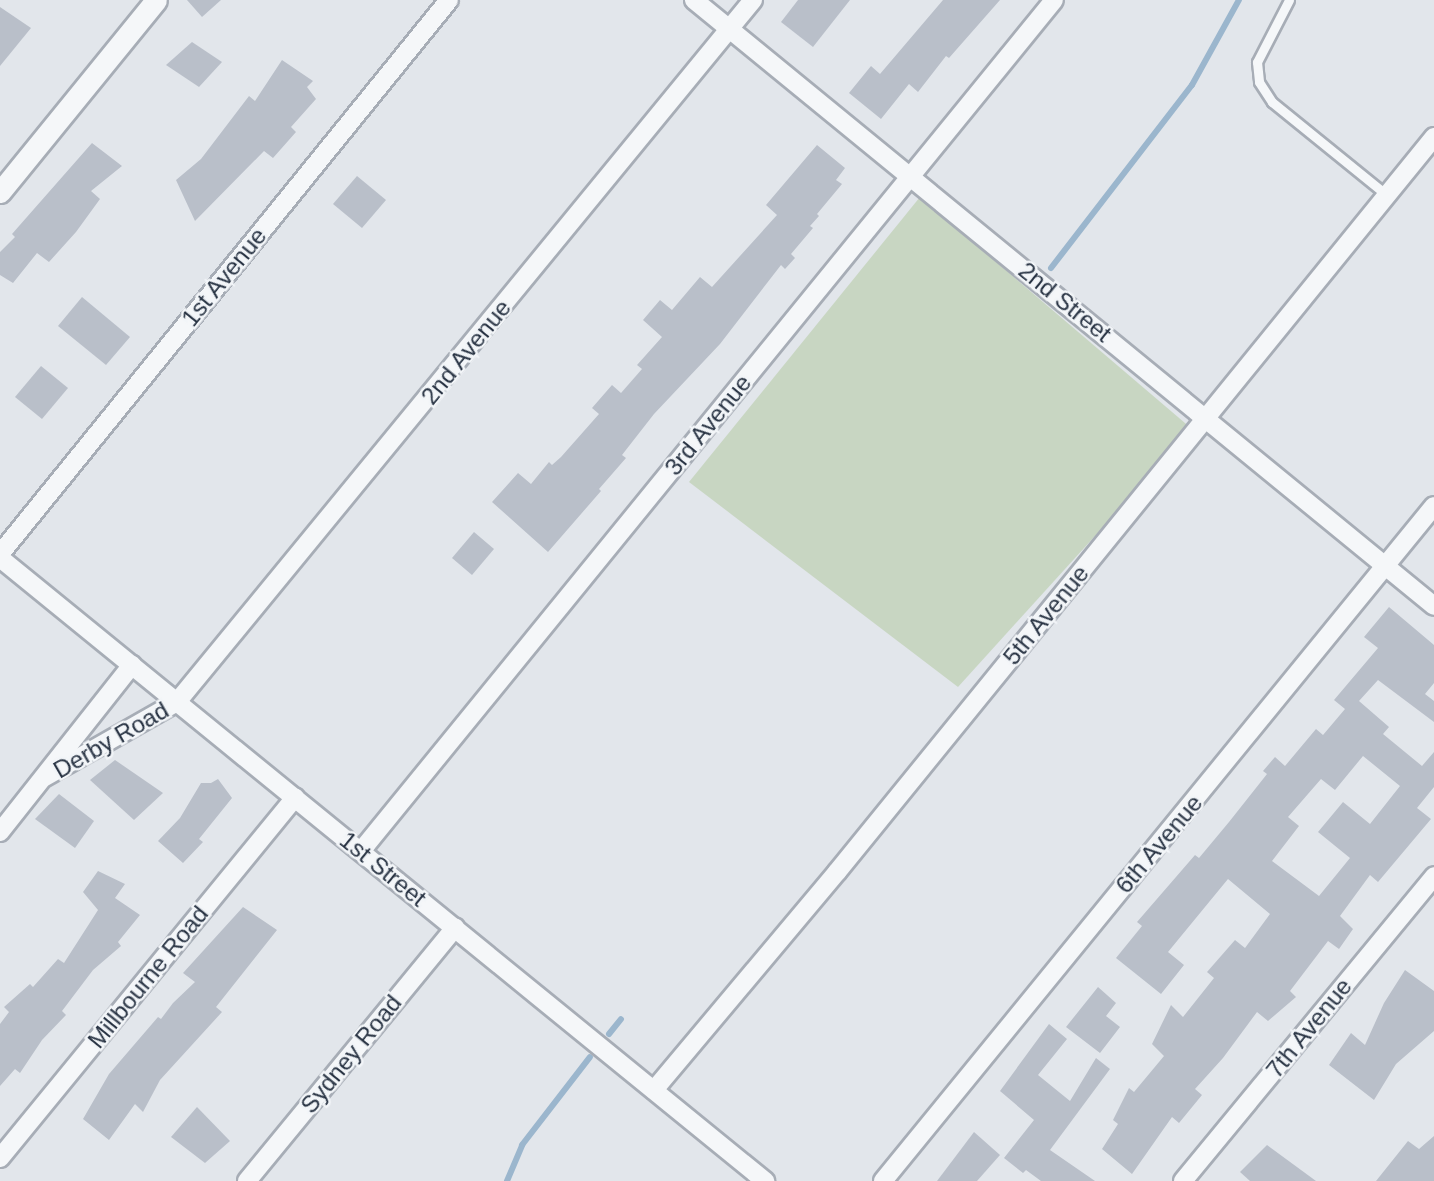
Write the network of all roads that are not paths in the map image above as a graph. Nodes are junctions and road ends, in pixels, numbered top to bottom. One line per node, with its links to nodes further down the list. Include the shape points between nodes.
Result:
1 (156, 0): 10 (street)
2 (449, 0): 14 (street, 1st Avenue)
3 (694, 0): 7 (street, 2nd Street)
4 (753, 0): 7 (street, 2nd Avenue)
5 (1054, 0): 9 (street, 3rd Avenue)
6 (1289, 0): 11 (lane, via 1257,62 1259,82 1272,102)
7 (730, 29): 9 (street, 2nd Street); 18 (street, 2nd Avenue)
8 (1434, 137): 11 (street, 5th Avenue)
9 (910, 176): 12 (street, 2nd Street); 22 (street, 3rd Avenue)
10 (0, 192)
11 (1387, 195): 12 (street, 5th Avenue)
12 (1205, 417): 15 (street, 2nd Street); 25 (street, 5th Avenue)
13 (1434, 506): 15 (street, 6th Avenue)
14 (0, 556): 17 (street, 1st Street)
15 (1384, 566): 16 (street, 2nd Street); 29 (street, 6th Avenue)
16 (1434, 606)
17 (132, 665): 18 (street, 1st Street); 19 (street, Derby Road)
18 (177, 702): 19 (street, Derby Road); 20 (street, 1st Street)
19 (45, 777): 21 (street, Derby Road)
20 (295, 797): 22 (street, 1st Street); 26 (street, Millbourne Road)
21 (0, 832)
22 (361, 851): 24 (street, 1st Street)
23 (1434, 876): 30 (street, 7th Avenue)
24 (456, 928): 25 (street, 1st Street); 27 (street, Sydney Road)
25 (654, 1090): 28 (street, 1st Street)
26 (0, 1158)
27 (247, 1181)
28 (765, 1181)
29 (883, 1181)
30 (1183, 1181)

